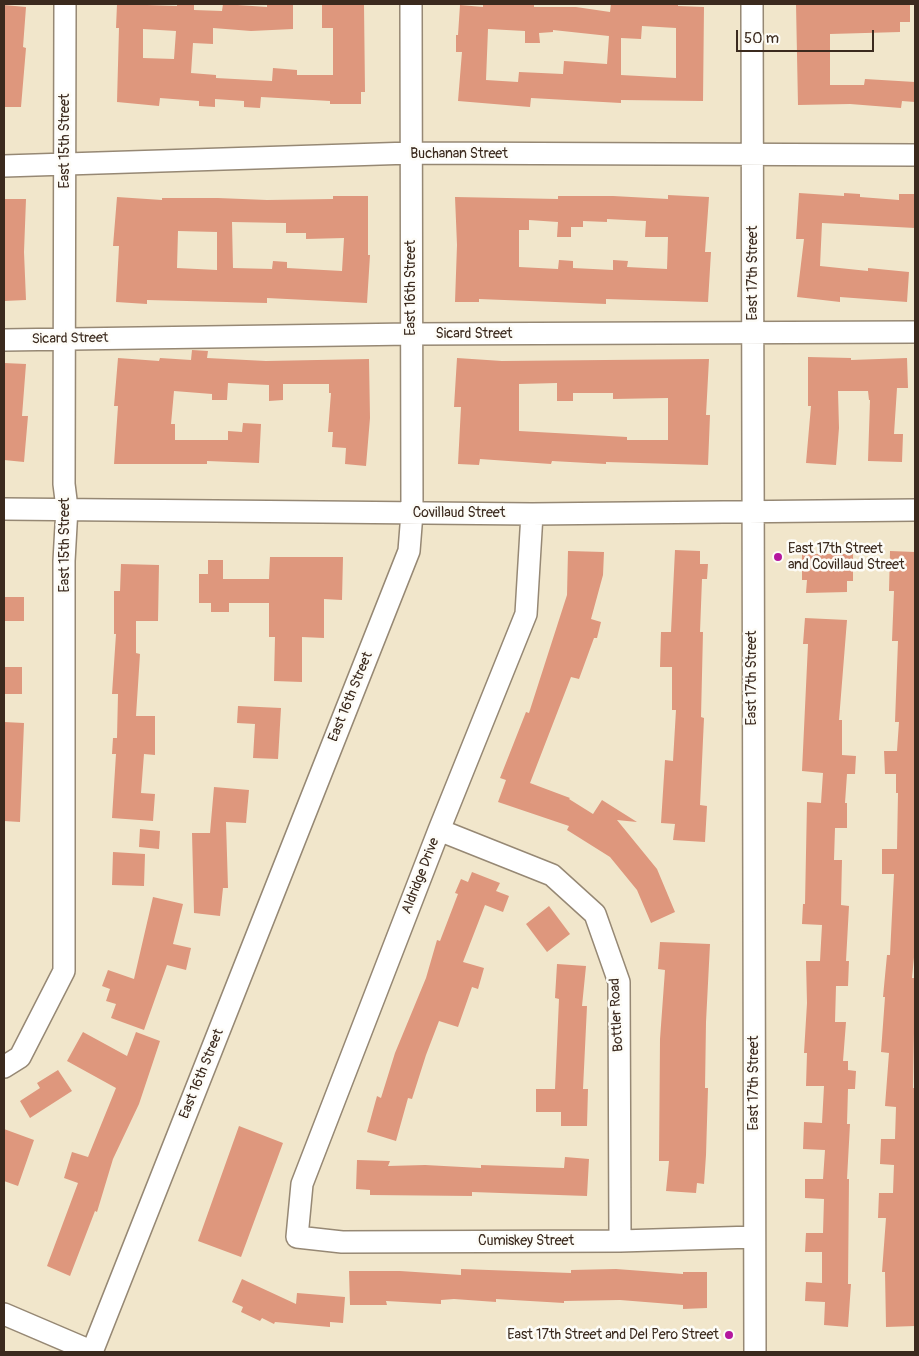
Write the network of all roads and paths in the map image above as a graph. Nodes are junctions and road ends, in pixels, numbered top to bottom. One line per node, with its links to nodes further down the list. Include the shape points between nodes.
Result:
1 (65, 4): 8 (street, East 15th Street)
2 (411, 4): 4 (street, East 16th Street)
3 (752, 4): 5 (street, East 17th Street)
4 (412, 153): 5 (street, Buchanan Street); 8 (street, Buchanan Street); 11 (street, East 16th Street)
5 (753, 154): 6 (street, Buchanan Street); 9 (street, East 17th Street)
6 (915, 155)
7 (4, 166): 8 (street, Buchanan Street)
8 (65, 166): 12 (street, East 15th Street)
9 (753, 332): 10 (street, Sicard Street); 11 (street, Sicard Street); 16 (street, East 17th Street)
10 (915, 332)
11 (412, 334): 12 (street, Sicard Street); 18 (street, East 16th Street)
12 (64, 339): 13 (street, Sicard Street); 15 (street, East 15th Street, via 64,484)
13 (4, 340)
14 (4, 508): 15 (street, Covillaud Street)
15 (68, 508): 18 (street, Covillaud Street); 21 (street, East 15th Street, via 64,561 64,970 20,1057)
16 (752, 510): 17 (street, Covillaud Street); 19 (street, Covillaud Street); 23 (street, East 17th Street)
17 (915, 510)
18 (412, 513): 19 (street, Covillaud Street); 26 (street, East 16th Street, via 409,551)
19 (532, 514): 20 (street, Aldridge Drive, via 526,614)
20 (439, 830): 22 (street, Aldridge Drive, via 302,1184); 24 (street, Bottler Road, via 552,875 595,914 619,982)
21 (4, 1067)
22 (297, 1237): 24 (street, Cumiskey Street, via 342,1242)
23 (754, 1237): 24 (street, Cumiskey Street); 27 (street, East 17th Street)
24 (620, 1241)
25 (4, 1314): 26 (street)
26 (92, 1352)
27 (755, 1352)

